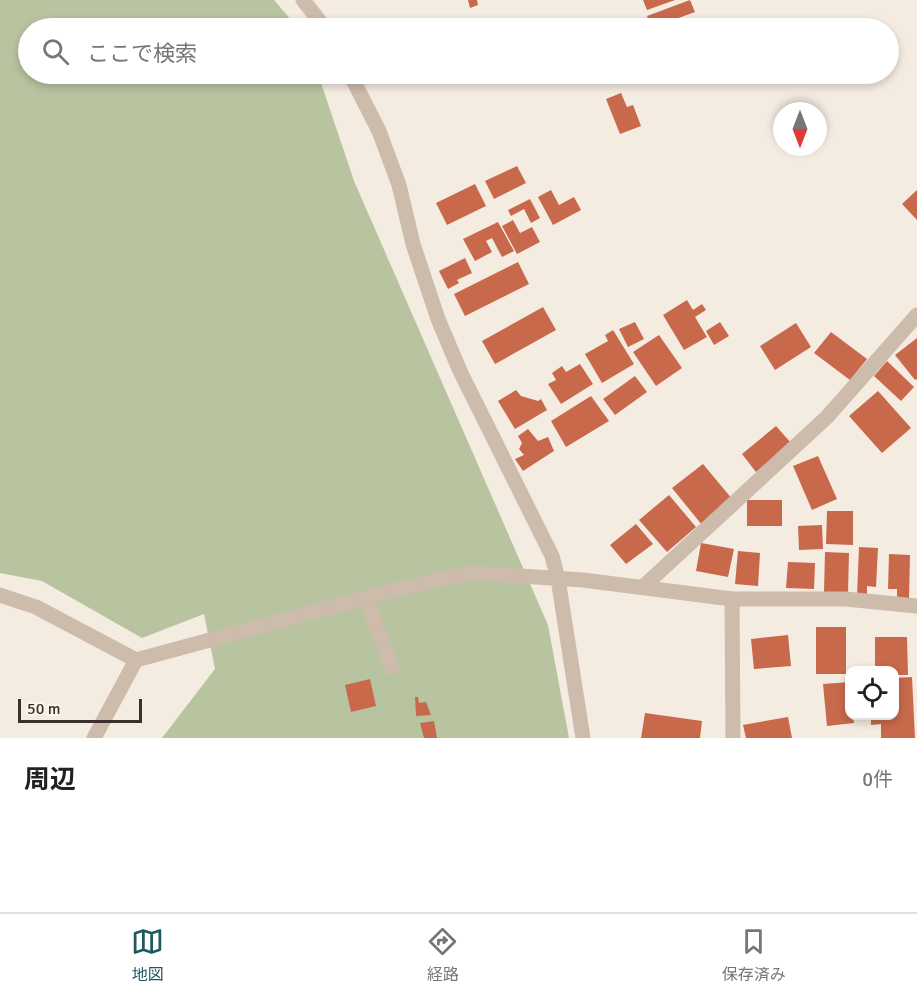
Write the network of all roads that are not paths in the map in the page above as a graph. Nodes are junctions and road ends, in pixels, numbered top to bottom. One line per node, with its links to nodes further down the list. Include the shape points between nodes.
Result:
1 (303, 0): 2 (street)
2 (317, 18)
3 (355, 84): 5 (street, via 379,131 399,185 413,244 438,319 552,556)
4 (917, 315): 6 (street, via 827,417)
5 (558, 579): 6 (street); 8 (street, via 470,573); 14 (street)
6 (644, 586): 9 (street)
7 (0, 595): 11 (street, via 36,607)
8 (366, 598): 11 (street); 12 (street)
9 (732, 599): 10 (street, via 846,599); 15 (street)
10 (917, 606)
11 (136, 660): 13 (street)
12 (392, 668)
13 (94, 738)
14 (583, 738)
15 (733, 738)

